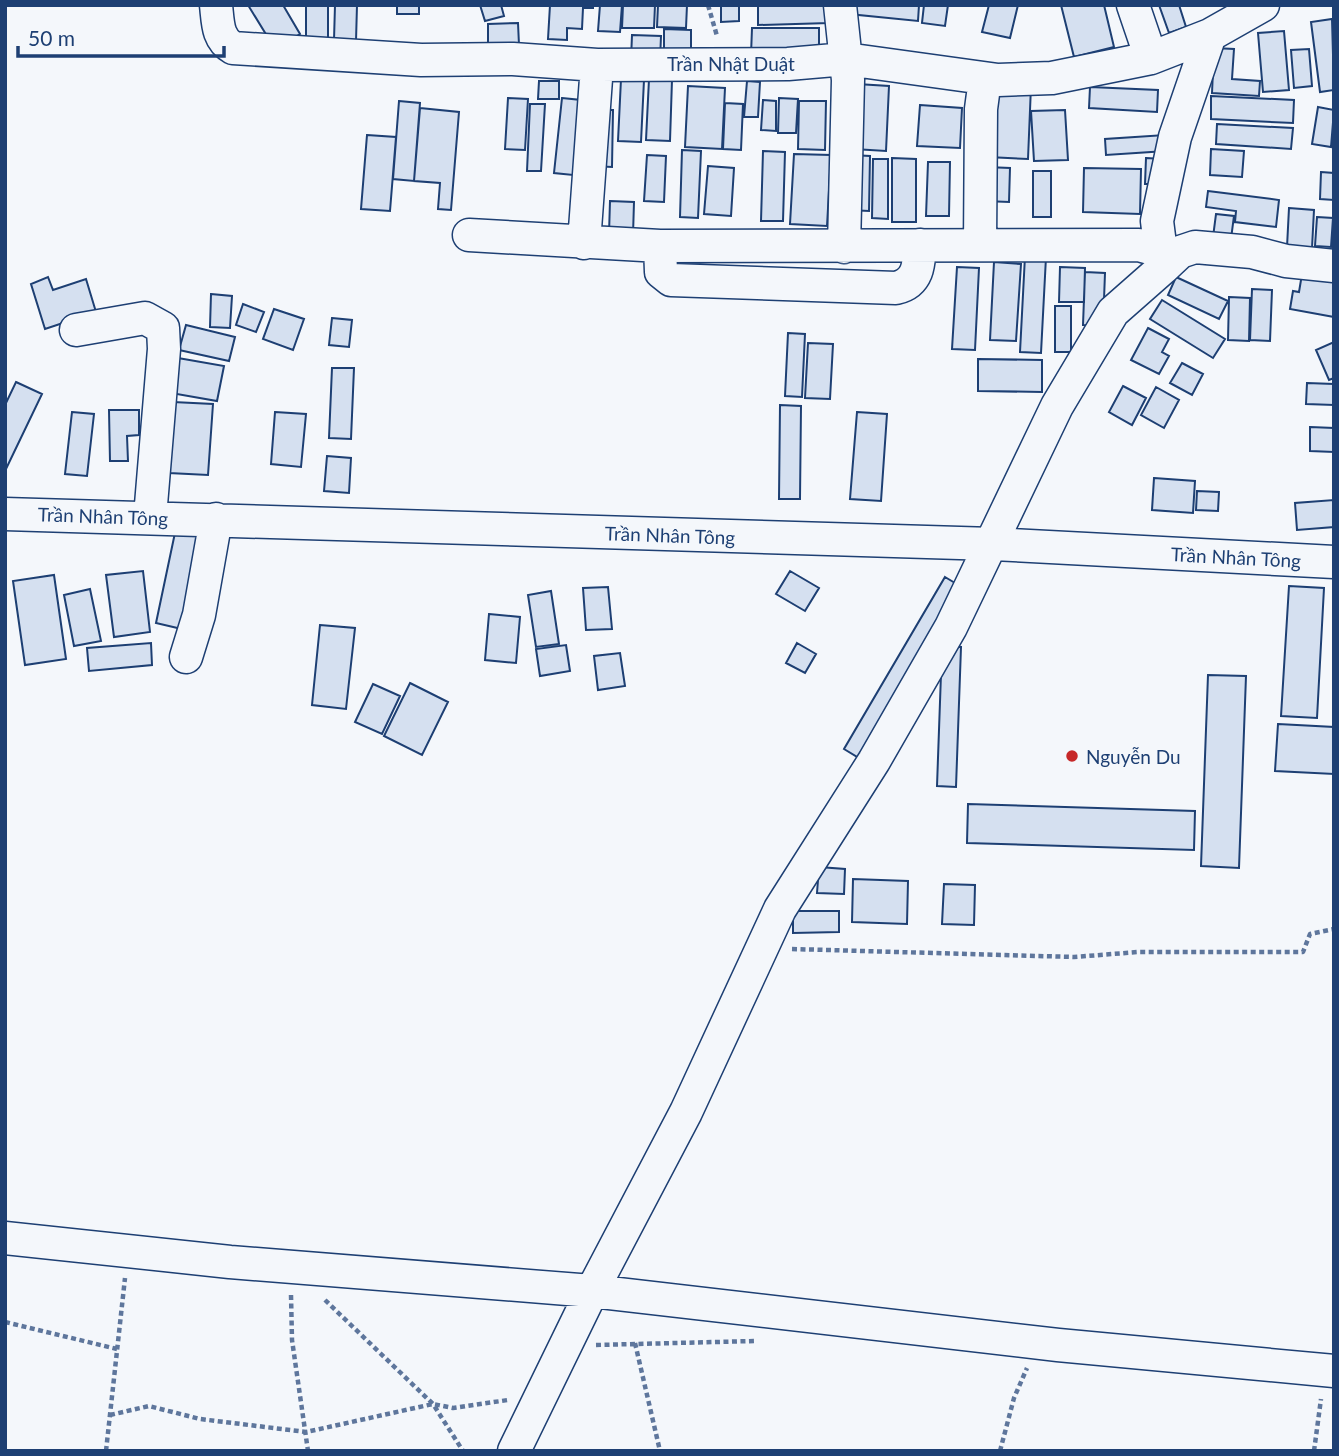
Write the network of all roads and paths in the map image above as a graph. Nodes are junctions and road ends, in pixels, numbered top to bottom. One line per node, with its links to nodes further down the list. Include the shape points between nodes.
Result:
1 (216, 5): 8 (street, Trần Nhật Duật, via 220,33 224,43 233,48)
2 (840, 5): 7 (street)
3 (1133, 5): 6 (street)
4 (1263, 5): 5 (street, Trần Nhật Duật)
5 (1210, 35): 6 (street, Trần Nhật Duật); 17 (street, via 1175,136 1157,221)
6 (1151, 58): 9 (street, Trần Nhật Duật, via 1052,78)
7 (846, 59): 8 (street, Trần Nhật Duật, via 788,64); 9 (street, Trần Nhật Duật); 15 (street)
8 (597, 65): 11 (street)
9 (985, 79): 13 (street)
10 (469, 235): 11 (street)
11 (584, 243): 14 (street)
12 (920, 245): 13 (street); 14 (street, via 912,281 896,288 671,280 661,272); 15 (street)
13 (980, 245): 17 (street, via 1139,245 1161,251)
14 (660, 246): 15 (street)
15 (844, 247)
16 (1334, 266): 17 (street, via 1195,247 1180,252)
17 (1163, 268): 22 (street, via 1113,312 1058,406)
18 (76, 330): 20 (street, via 145,318 163,328)
19 (5, 514): 20 (street, Trần Nhân Tông)
20 (150, 517): 21 (street, Trần Nhân Tông)
21 (216, 519): 22 (street, Trần Nhân Tông); 24 (street, via 199,615)
22 (993, 544): 23 (street, Trần Nhân Tông); 26 (street, via 944,640 780,909)
23 (1334, 562)
24 (186, 657)
25 (1334, 929): 26 (path, via 1310,934 1303,952 1138,951 1074,957)
26 (763, 948): 30 (street, via 686,1112)
27 (5, 1238): 28 (street)
28 (128, 1250): 29 (street); 36 (path)
29 (292, 1266): 30 (street); 42 (path, via 303,1279 291,1291 292,1340)
30 (592, 1291): 35 (street); 39 (street)
31 (323, 1298): 40 (path)
32 (5, 1322): 36 (path)
33 (758, 1340): 34 (path)
34 (635, 1343): 37 (path); 47 (path)
35 (1058, 1345): 38 (street); 48 (path, via 1029,1363)
36 (117, 1349): 41 (path)
37 (586, 1350)
38 (1330, 1382): 49 (path, via 1319,1403)
39 (541, 1399): 40 (path, via 453,1408); 46 (street)
40 (433, 1405): 42 (path); 45 (path)
41 (110, 1415): 42 (path, via 149,1406 200,1419); 43 (path)
42 (306, 1432): 44 (path)
43 (106, 1451)
44 (308, 1451)
45 (463, 1451)
46 (514, 1451)
47 (660, 1451)
48 (1000, 1451)
49 (1314, 1451)

